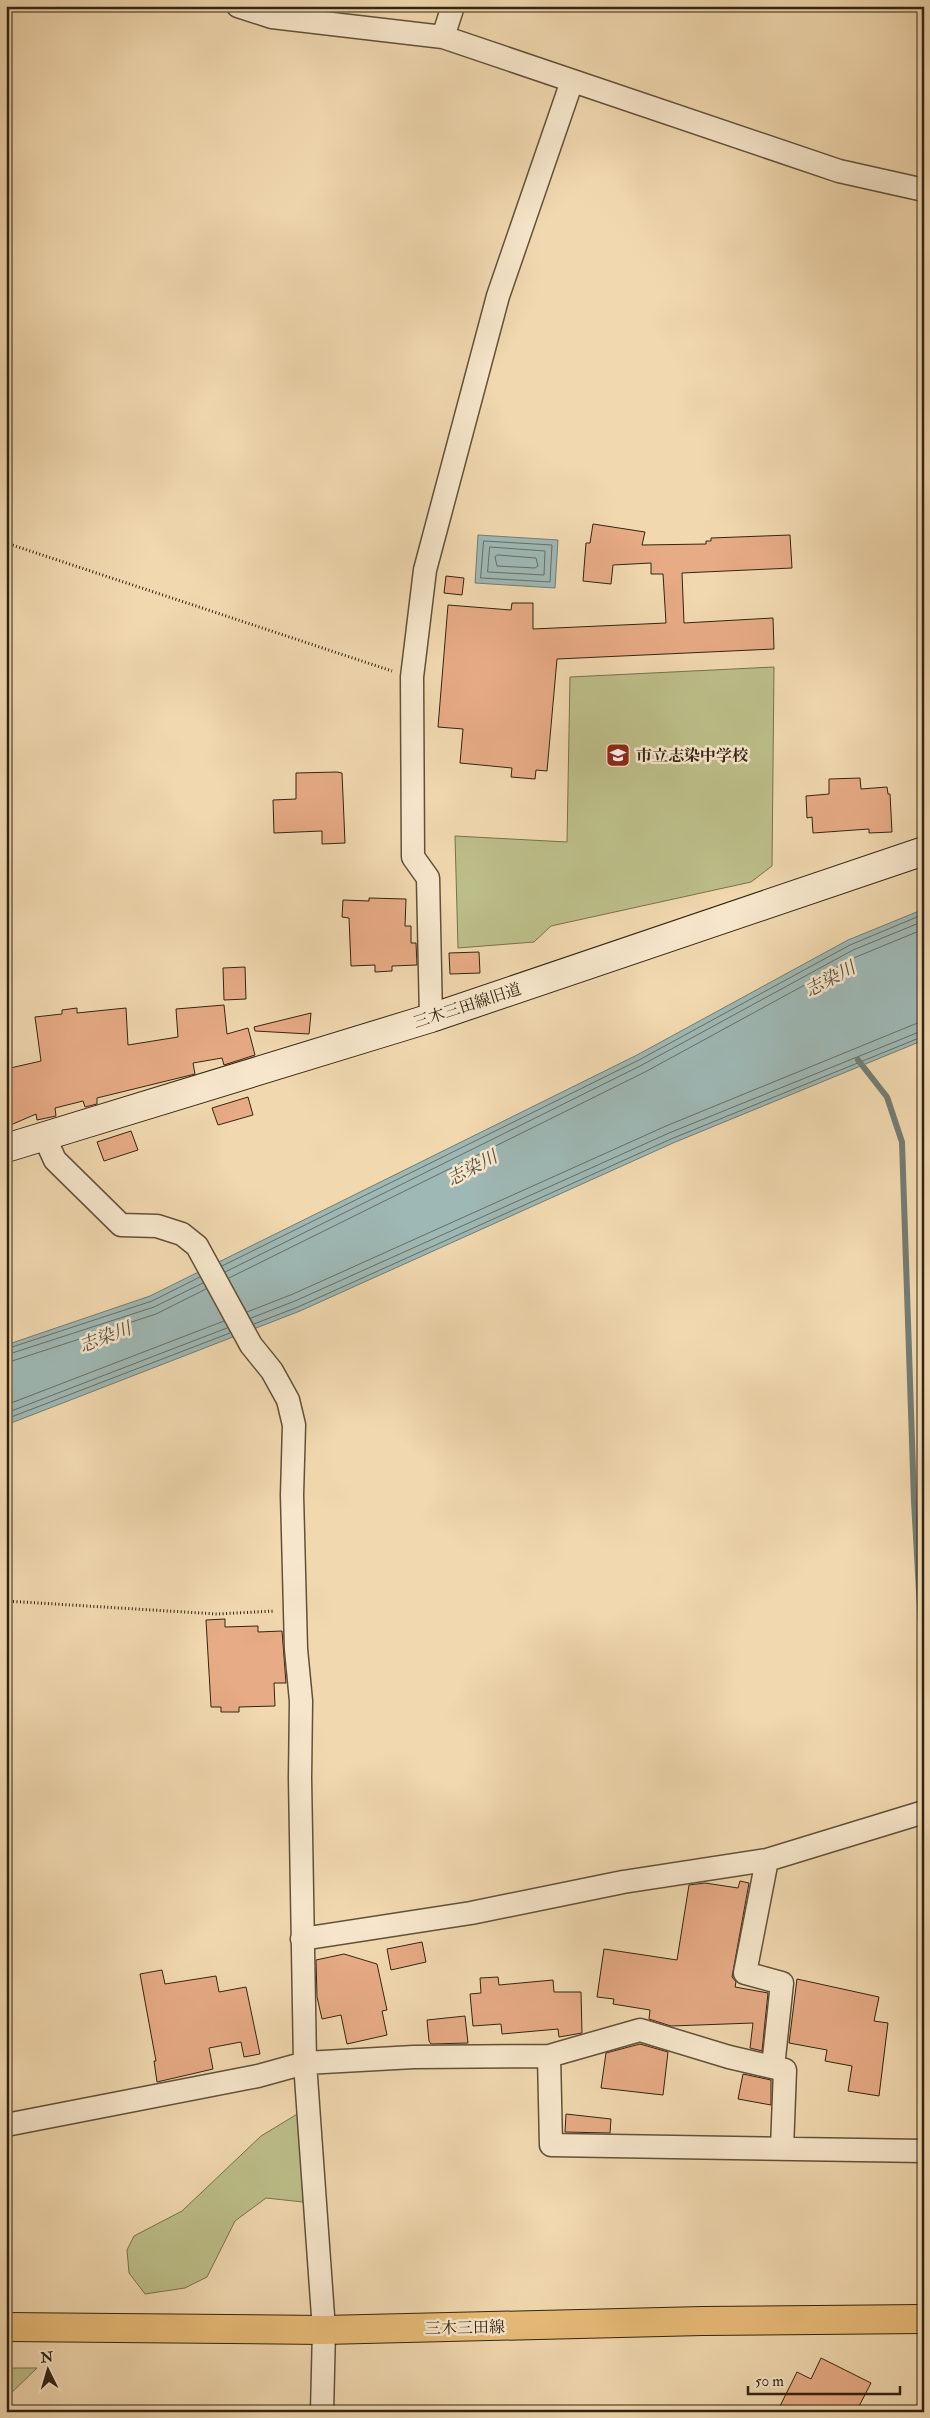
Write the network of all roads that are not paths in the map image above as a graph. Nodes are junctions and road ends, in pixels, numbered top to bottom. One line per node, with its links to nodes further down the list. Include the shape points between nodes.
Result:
1 (238, 6): 3 (street, via 272,17)
2 (453, 6): 3 (street)
3 (443, 37): 4 (street)
4 (572, 81): 5 (street, via 839,171); 7 (street, via 498,296 425,570 412,678 413,857 428,878)
5 (924, 190)
6 (924, 851): 7 (street, 三木三田線旧道)
7 (431, 1018): 8 (street, 三木三田線旧道)
8 (44, 1136): 9 (street, 三木三田線旧道); 12 (street, via 55,1160 121,1225 157,1226 182,1234 197,1246 251,1345 272,1371 288,1400 294,1425 292,1495 301,1701)
9 (6, 1148)
10 (917, 1814): 11 (street)
11 (767, 1860): 12 (street, via 623,1882 471,1913); 15 (street, via 745,1973 782,1983)
12 (302, 1939): 14 (street)
13 (549, 2056): 14 (street, via 414,2056); 15 (street, via 640,2030); 17 (street, via 551,2145)
14 (305, 2063): 16 (street, via 258,2076); 21 (street)
15 (772, 2067): 17 (street, via 785,2070)
16 (6, 2125)
17 (782, 2149): 18 (street)
18 (924, 2151)
19 (924, 2320): 21 (main road, 三木三田線, via 703,2320)
20 (6, 2327): 21 (main road, 三木三田線)
21 (324, 2330): 22 (street)
22 (322, 2412)

